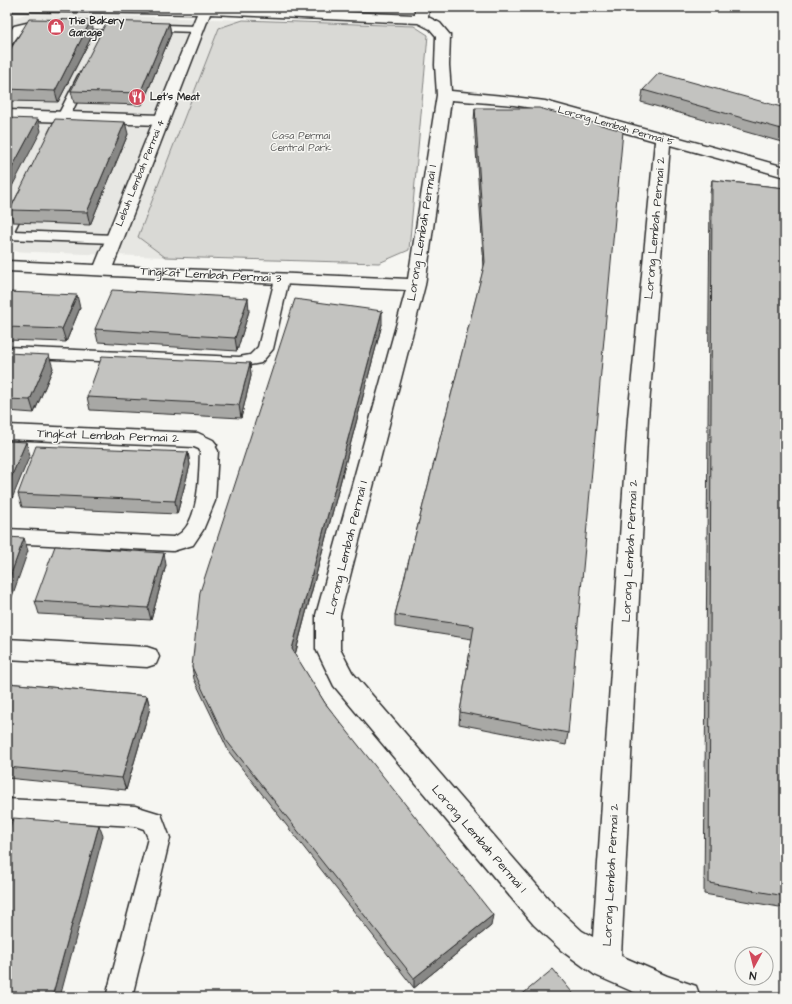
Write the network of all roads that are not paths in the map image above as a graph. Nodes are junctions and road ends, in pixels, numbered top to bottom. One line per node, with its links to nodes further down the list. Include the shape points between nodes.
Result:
1 (7, 7): 2 (street)
2 (205, 10): 3 (street); 5 (street, Lebuh Lembah Permai 4)
3 (421, 13): 9 (street, Lorong Lembah Permai 1, via 443,35)
4 (108, 26): 5 (lane); 6 (lane); 7 (lane, via 25,25 18,28)
5 (197, 29): 12 (street, Lebuh Lembah Permai 4)
6 (101, 40)
7 (7, 42)
8 (88, 68): 11 (lane)
9 (444, 95): 13 (street, Lorong Lembah Permai 5, via 545,106); 23 (street, Lorong Lembah Permai 1)
10 (7, 115): 11 (street)
11 (64, 117): 12 (street); 14 (lane)
12 (162, 120): 19 (street, Lebuh Lembah Permai 4)
13 (662, 139): 15 (street, Lorong Lembah Permai 5); 31 (street, Lorong Lembah Permai 2, via 638,418)
14 (49, 145)
15 (785, 172)
16 (28, 188): 17 (lane)
17 (7, 231)
18 (7, 235): 19 (lane)
19 (114, 239): 21 (street, Lebuh Lembah Permai 4)
20 (7, 266): 21 (street, Tingkat Lembah Permai 3)
21 (102, 270): 22 (street, Tingkat Lembah Permai 3)
22 (282, 279): 23 (street, Tingkat Lembah Permai 3); 24 (lane, via 265,349 255,358 239,362)
23 (416, 285): 31 (street, Lorong Lembah Permai 1, via 328,615 328,649 343,679 544,915 572,941)
24 (7, 352)
25 (7, 432): 26 (street, Tingkat Lembah Permai 2, via 198,440)
26 (206, 446): 27 (lane, via 209,451 206,501 194,530 186,540 173,544)
27 (7, 536)
28 (7, 649): 29 (street)
29 (147, 657)
30 (7, 809): 32 (lane, via 135,816 153,821 159,838)
31 (606, 964): 33 (street, Lorong Lembah Permai 1)
32 (119, 997)
33 (685, 997)

